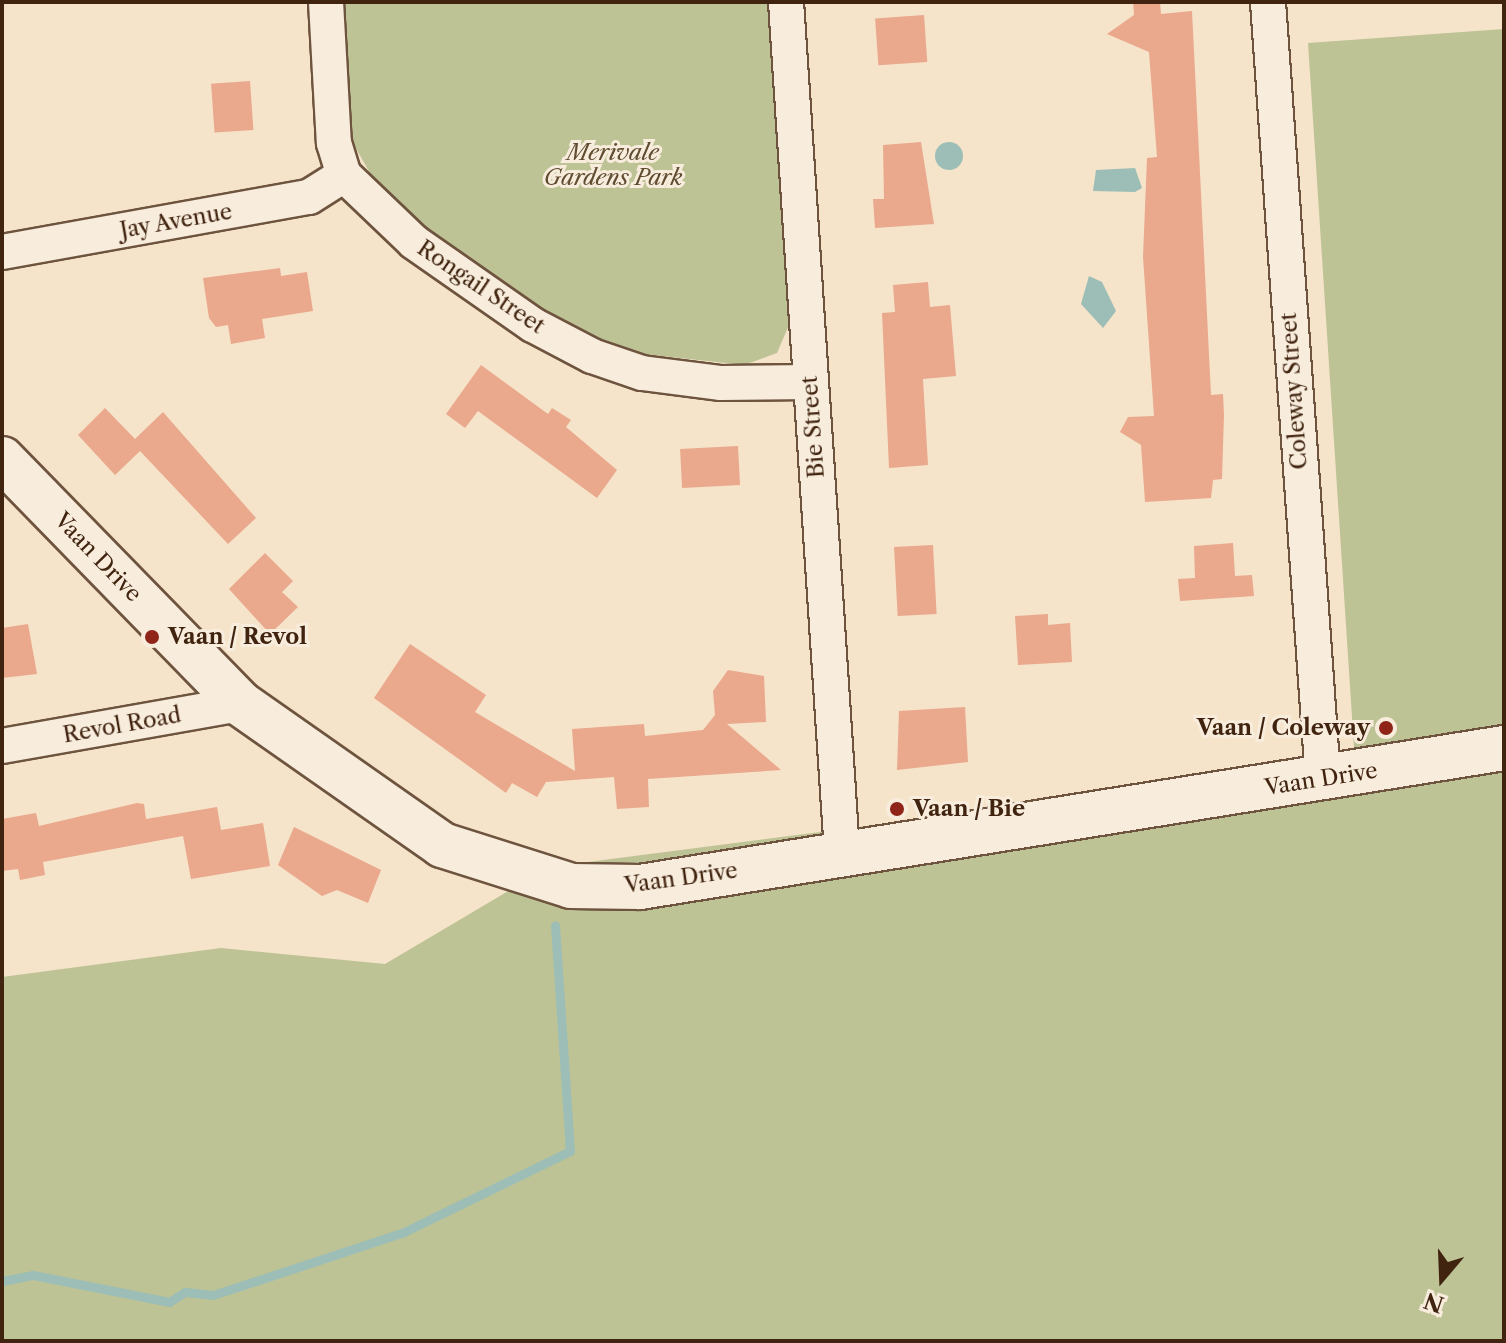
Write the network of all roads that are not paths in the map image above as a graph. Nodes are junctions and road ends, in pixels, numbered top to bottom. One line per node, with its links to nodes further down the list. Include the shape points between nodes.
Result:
1 (326, 2): 4 (street, via 334,143)
2 (786, 2): 6 (street, Bie Street)
3 (1268, 2): 11 (street, Coleway Street)
4 (344, 175): 5 (street, Jay Avenue, via 309,197); 6 (street, Rongail Street, via 414,242 533,325 592,356 642,373 721,383)
5 (2, 252)
6 (810, 382): 12 (street, Bie Street)
7 (2, 459): 8 (street, Vaan Drive)
8 (241, 704): 9 (street, Revol Road); 12 (street, Vaan Drive, via 442,845 571,886 640,887)
9 (2, 746)
10 (1504, 748): 11 (street, Vaan Drive)
11 (1323, 779): 12 (street, Vaan Drive)
12 (842, 852)

